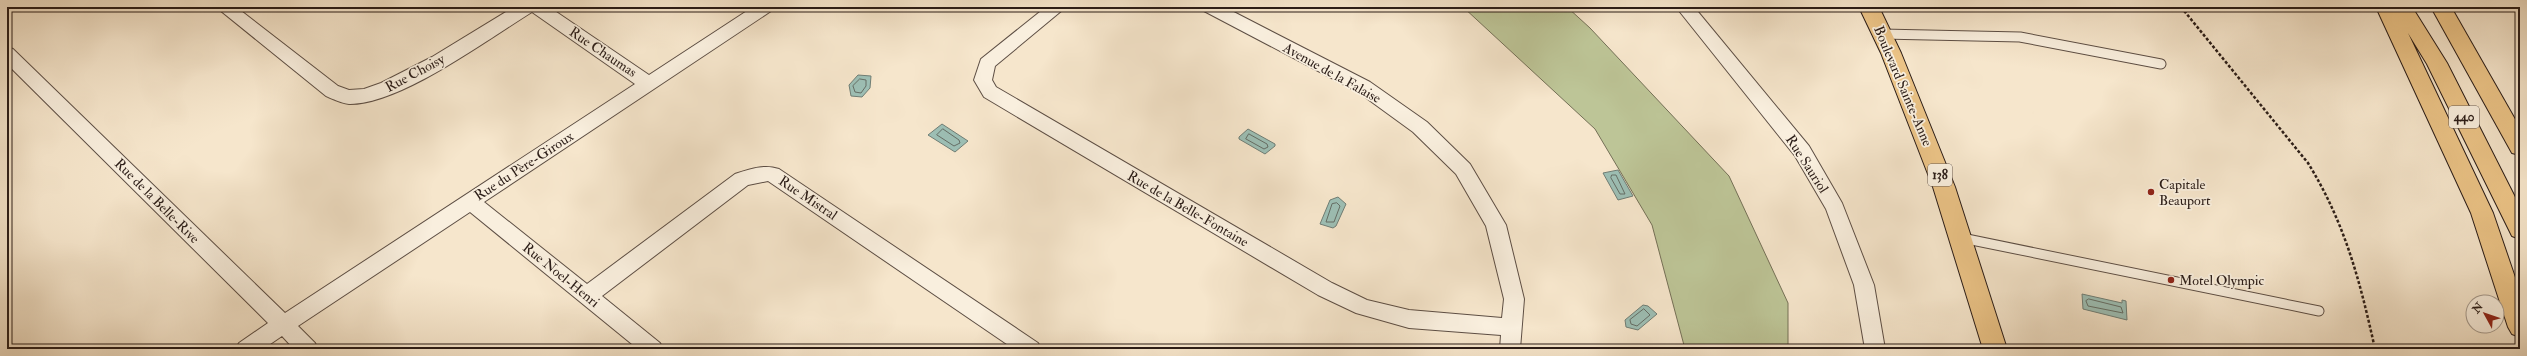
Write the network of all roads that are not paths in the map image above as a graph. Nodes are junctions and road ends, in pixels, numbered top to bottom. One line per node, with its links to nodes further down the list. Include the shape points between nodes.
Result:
1 (225, 7): 2 (street, Rue Choisy, via 332,91 349,97 370,95 398,85)
2 (527, 7)
3 (537, 7): 15 (street, Rue Chaumas)
4 (765, 7): 15 (street, Rue du Père-Giroux)
5 (1057, 7): 23 (street, Rue de la Belle-Fontaine, via 987,63 983,80 990,92 1325,289 1364,307 1409,319)
6 (1210, 7): 23 (street, Avenue de la Falaise, via 1364,86 1420,127 1463,169 1496,225 1514,299)
7 (1685, 7): 30 (street, Rue Sauriol, via 1802,151 1835,208 1864,285)
8 (1869, 7): 12 (main road, Boulevard Sainte-Anne / 138)
9 (2386, 7): 24 (main road, via 2482,213)
10 (2402, 7): 18 (main road, 440, via 2437,63)
11 (2441, 7): 16 (main road, 440)
12 (1882, 34): 14 (lane, via 2020,37); 19 (main road, Boulevard Sainte-Anne / 138, via 1944,187)
13 (7, 53): 22 (street, Rue de la Belle-Rive)
14 (2161, 64)
15 (649, 84): 17 (street, Rue du Père-Giroux)
16 (2520, 147)
17 (470, 201): 20 (street, Rue Noel-Henri); 22 (street, Rue du Père-Giroux)
18 (2520, 230)
19 (1960, 238): 21 (lane); 31 (main road, Boulevard Sainte-Anne / 138)
20 (586, 296): 27 (street, Rue Noel-Henri); 28 (street, Rue Mistral, via 742,179 772,174)
21 (2319, 311)
22 (283, 325): 25 (street, Rue du Père-Giroux); 26 (street, Rue de la Belle-Rive)
23 (1511, 327): 29 (street, Avenue de la Falaise)
24 (2520, 327)
25 (246, 349)
26 (308, 349)
27 (652, 349)
28 (1031, 349)
29 (1510, 349)
30 (1875, 349)
31 (1995, 349)

